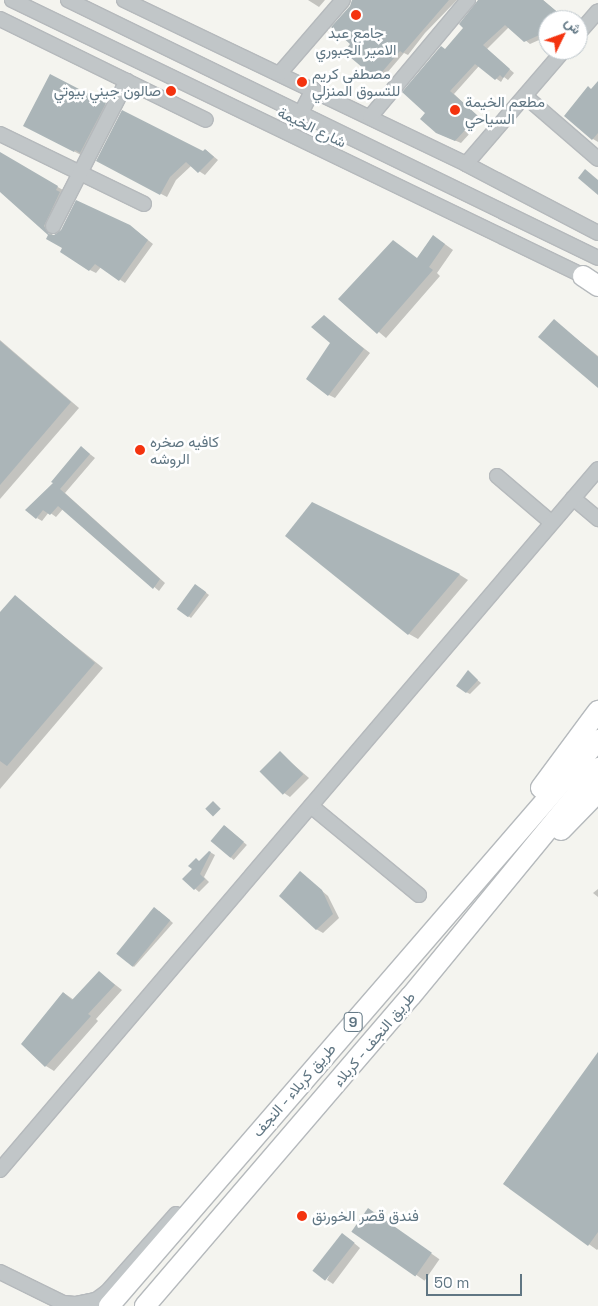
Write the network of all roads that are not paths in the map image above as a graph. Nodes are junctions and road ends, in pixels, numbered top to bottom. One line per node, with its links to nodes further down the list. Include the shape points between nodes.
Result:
1 (12, 0): 11 (street, شارع الخيمة)
2 (68, 0): 7 (street, شارع الخيمة)
3 (124, 0): 9 (street)
4 (343, 0): 9 (street)
5 (468, 0): 17 (street)
6 (0, 19): 10 (street)
7 (189, 59): 11 (street); 13 (street, شارع الخيمة)
8 (556, 60): 14 (street)
9 (280, 73): 12 (street)
10 (128, 81): 18 (street); 22 (street)
11 (179, 81): 16 (street, شارع الخيمة)
12 (313, 89): 15 (street); 17 (street)
13 (258, 92): 15 (street, شارع الخيمة); 16 (street, via 249,101)
14 (525, 96): 20 (street); 21 (street)
15 (300, 113): 26 (street, شارع الخيمة)
16 (246, 114): 27 (street, شارع الخيمة)
17 (370, 117): 21 (street)
18 (206, 120)
19 (0, 134): 22 (street)
20 (598, 160)
21 (466, 164): 25 (street)
22 (80, 174): 23 (street); 24 (street)
23 (144, 204)
24 (53, 226)
25 (598, 233)
26 (598, 258)
27 (593, 282)
28 (598, 468): 30 (street)
29 (496, 476): 32 (street)
30 (573, 498): 31 (street); 32 (street)
31 (598, 519)
32 (552, 523): 37 (street)
33 (598, 711): 38 (highway)
34 (598, 740): 38 (highway, طريق کربلاء - النجف / 9)
35 (598, 768): 40 (highway, طريق النجف - کربلاء / 9)
36 (598, 792): 40 (highway)
37 (311, 806): 39 (street); 42 (street)
38 (472, 884): 41 (highway, طريق کربلاء - النجف / 9)
39 (419, 895)
40 (489, 900): 47 (highway, طريق النجف - کربلاء / 9, via 411,996)
41 (240, 1152): 44 (street, via 200,1186 107,1292 96,1300 63,1303); 46 (highway, طريق کربلاء - النجف / 9)
42 (0, 1170)
43 (0, 1272): 44 (street)
44 (21, 1283): 45 (street)
45 (46, 1306)
46 (109, 1306)
47 (145, 1306)

